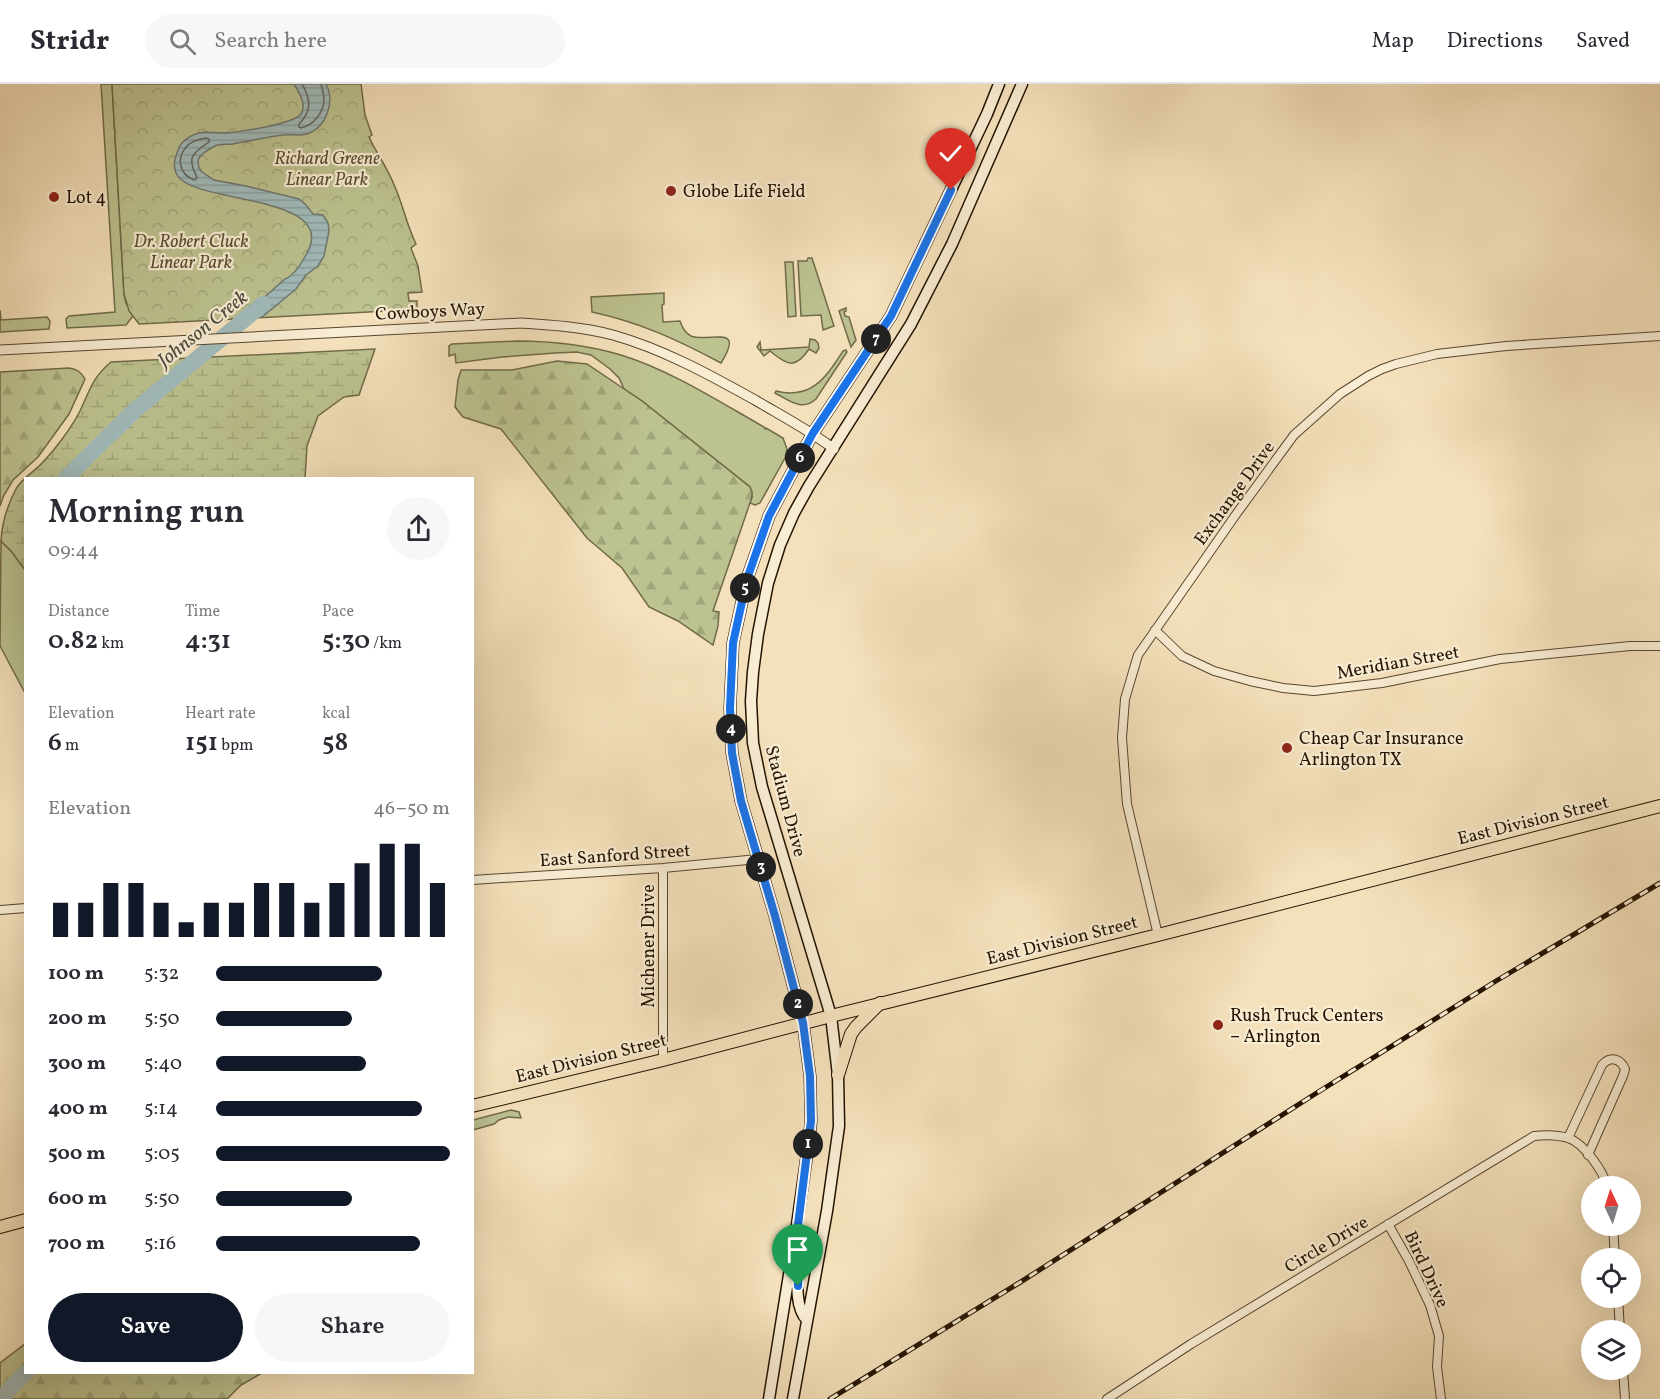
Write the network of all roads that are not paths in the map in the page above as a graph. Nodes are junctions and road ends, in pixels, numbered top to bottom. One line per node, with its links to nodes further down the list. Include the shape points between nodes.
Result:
1 (999, 84): 3 (main road)
2 (1022, 84): 4 (main road, Stadium Drive)
3 (987, 114): 4 (main road); 7 (main road, via 891,316)
4 (1005, 122): 8 (main road, Stadium Drive, via 952,244 911,324)
5 (1660, 336): 9 (street, Exchange Drive, via 1437,354 1368,376 1340,394 1294,435)
6 (0, 350): 7 (street, Cowboys Way, via 521,323 561,326 643,345 718,379)
7 (813, 433): 8 (street, Cowboys Way); 11 (main road, via 765,526 747,579 733,643)
8 (834, 449): 12 (main road, Stadium Drive, via 799,504 780,545 768,583)
9 (1155, 630): 10 (street, Meridian Street, via 1182,656 1214,671 1283,688 1314,691 1382,683 1500,658); 19 (street, Exchange Drive, via 1138,655 1125,699 1122,738 1126,804)
10 (1660, 646)
11 (732, 669): 12 (main road); 14 (main road, via 732,753)
12 (753, 672): 21 (main road, Stadium Drive, via 753,743 762,787)
13 (1660, 806): 19 (main road, East Division Street)
14 (758, 859): 15 (street, East Sanford Street); 22 (main road)
15 (663, 868): 16 (street, East Sanford Street); 23 (street, Michener Drive)
16 (474, 880)
17 (24, 908): 18 (street)
18 (0, 909)
19 (1158, 935): 20 (main road, East Division Street)
20 (880, 1003): 21 (main road, East Division Street); 24 (main road, via 851,1034)
21 (831, 1016): 22 (main road, East Division Street); 24 (main road, Stadium Drive)
22 (803, 1023): 23 (main road, East Division Street); 31 (main road, via 811,1121)
23 (663, 1060): 25 (main road, East Division Street)
24 (837, 1075): 33 (main road, Stadium Drive, via 839,1126)
25 (474, 1106)
26 (1568, 1138): 27 (street); 27 (street, via 1602,1065 1613,1059 1621,1062 1623,1076); 30 (street, Circle Drive, via 1534,1136)
27 (1588, 1155): 28 (street)
28 (1604, 1176)
29 (24, 1221): 32 (main road)
30 (1388, 1224): 37 (street, Circle Drive); 38 (street, Bird Drive, via 1430,1305 1439,1336)
31 (798, 1225): 33 (main road, via 797,1299); 35 (main road)
32 (0, 1227)
33 (807, 1320): 36 (main road, Stadium Drive)
34 (1624, 1380): 39 (street)
35 (769, 1399)
36 (793, 1399)
37 (1108, 1399)
38 (1441, 1399)
39 (1625, 1399)

